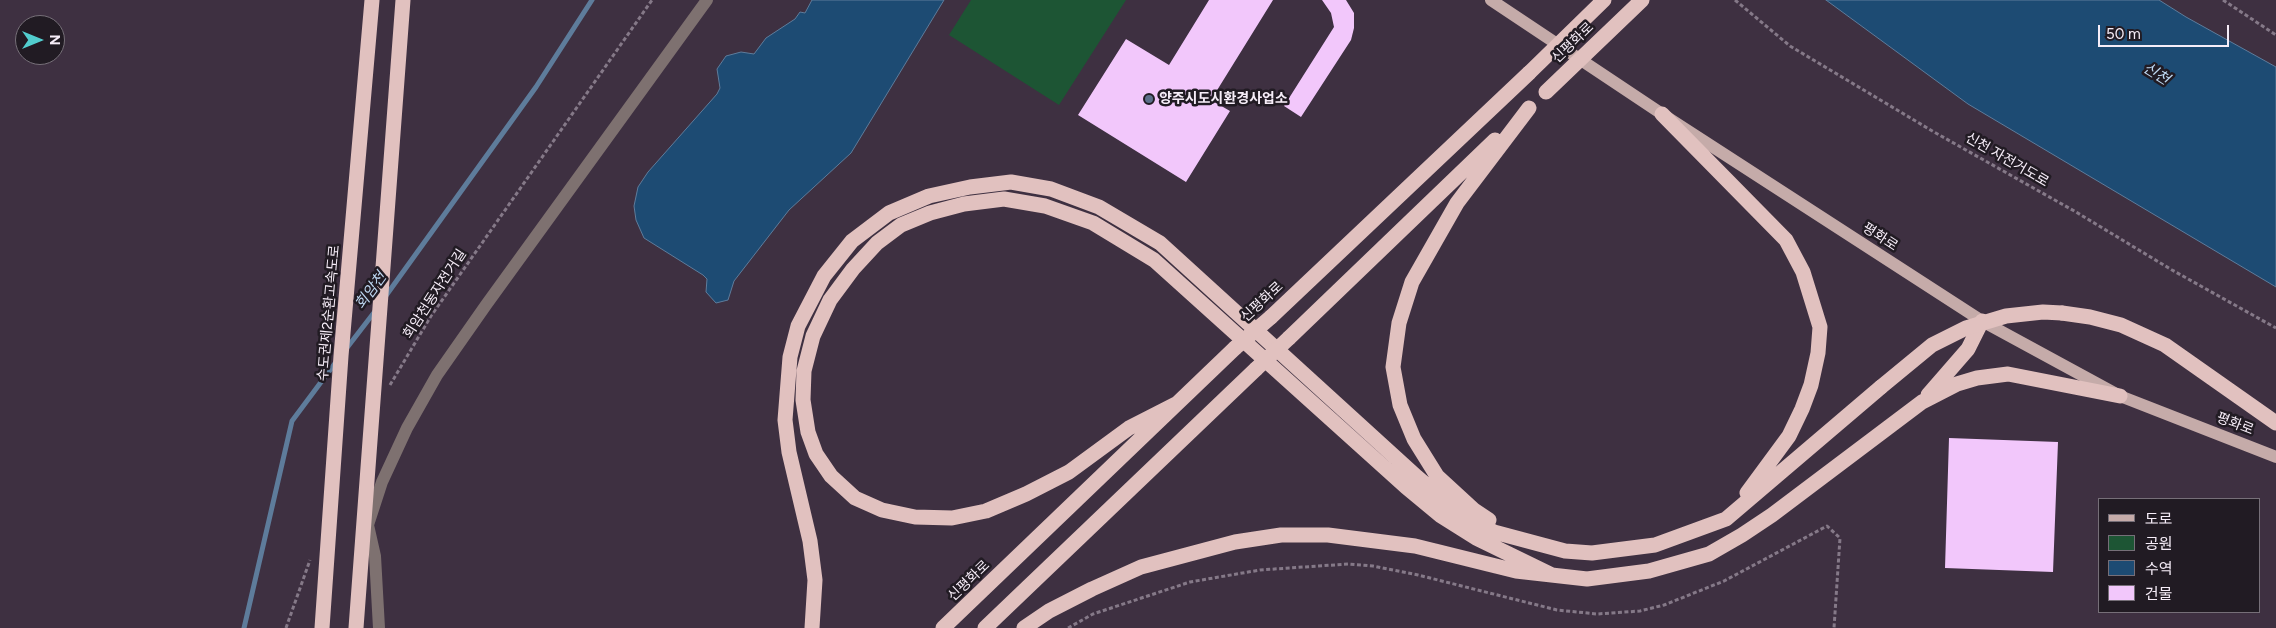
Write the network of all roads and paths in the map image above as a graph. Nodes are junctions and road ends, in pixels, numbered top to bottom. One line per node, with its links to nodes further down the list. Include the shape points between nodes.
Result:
1 (372, 0): 26 (highway, 수도권제2순환고속도로, bridge, via 341,356)
2 (403, 0): 27 (highway, bridge)
3 (652, 0): 15 (path, 회암천동자전거길, via 431,316)
4 (707, 0): 28 (street, via 496,290 437,376 407,428 382,482 368,525 375,556)
5 (1491, 0): 12 (main road, 평화로)
6 (1604, 0): 18 (highway, 신평화로, bridge)
7 (1642, 0): 11 (highway, 신평화로, bridge)
8 (1735, 0): 14 (path, 신천 자전거도로, via 1790,46)
9 (2223, 0): 10 (path)
10 (2276, 35)
11 (1528, 108): 22 (highway, via 1457,203 1412,282 1399,323 1394,367 1400,405 1414,439 1436,476 1474,510); 31 (highway, 신평화로, bridge)
12 (1662, 114): 13 (main road, 평화로); 21 (highway, via 1786,240 1803,272 1820,327 1811,385 1789,436)
13 (1982, 321): 16 (main road, 평화로); 17 (highway, via 1968,349)
14 (2276, 328)
15 (388, 388)
16 (2120, 396): 17 (highway, via 2008,374 1957,384); 20 (main road, 평화로)
17 (1922, 402): 24 (highway, via 1772,515 1709,554 1649,571 1617,576 1587,579)
18 (1176, 404): 24 (highway, via 1129,428 1069,472 1026,494 986,511 952,518 916,517 882,510 855,498 831,476 816,454 808,432 803,400 804,371 813,336 830,300 877,243 901,226 930,213 964,204 1004,199 1045,206 1093,223 1154,260 1442,516 1476,538); 30 (highway, 신평화로)
19 (2276, 423): 21 (highway, bridge, via 2164,346 2122,325 2062,313 2006,316 1966,328 1932,346)
20 (2276, 457)
21 (1726, 519): 22 (highway, via 1655,545 1592,553 1565,551)
22 (1525, 541): 29 (highway, via 1494,532 1464,517 1409,471 1160,243 1100,206 1051,189 1011,182 978,186 930,196 889,213 852,241 824,276 798,326 790,357 785,420 789,452 810,541 815,580)
23 (311, 556): 25 (path)
24 (1552, 575): 32 (highway, via 1516,571 1415,546 1328,535 1280,535 1235,542 1140,567 1092,588)
25 (286, 628)
26 (322, 628)
27 (356, 628)
28 (379, 628)
29 (812, 628)
30 (943, 628)
31 (985, 628)
32 (1024, 628)

